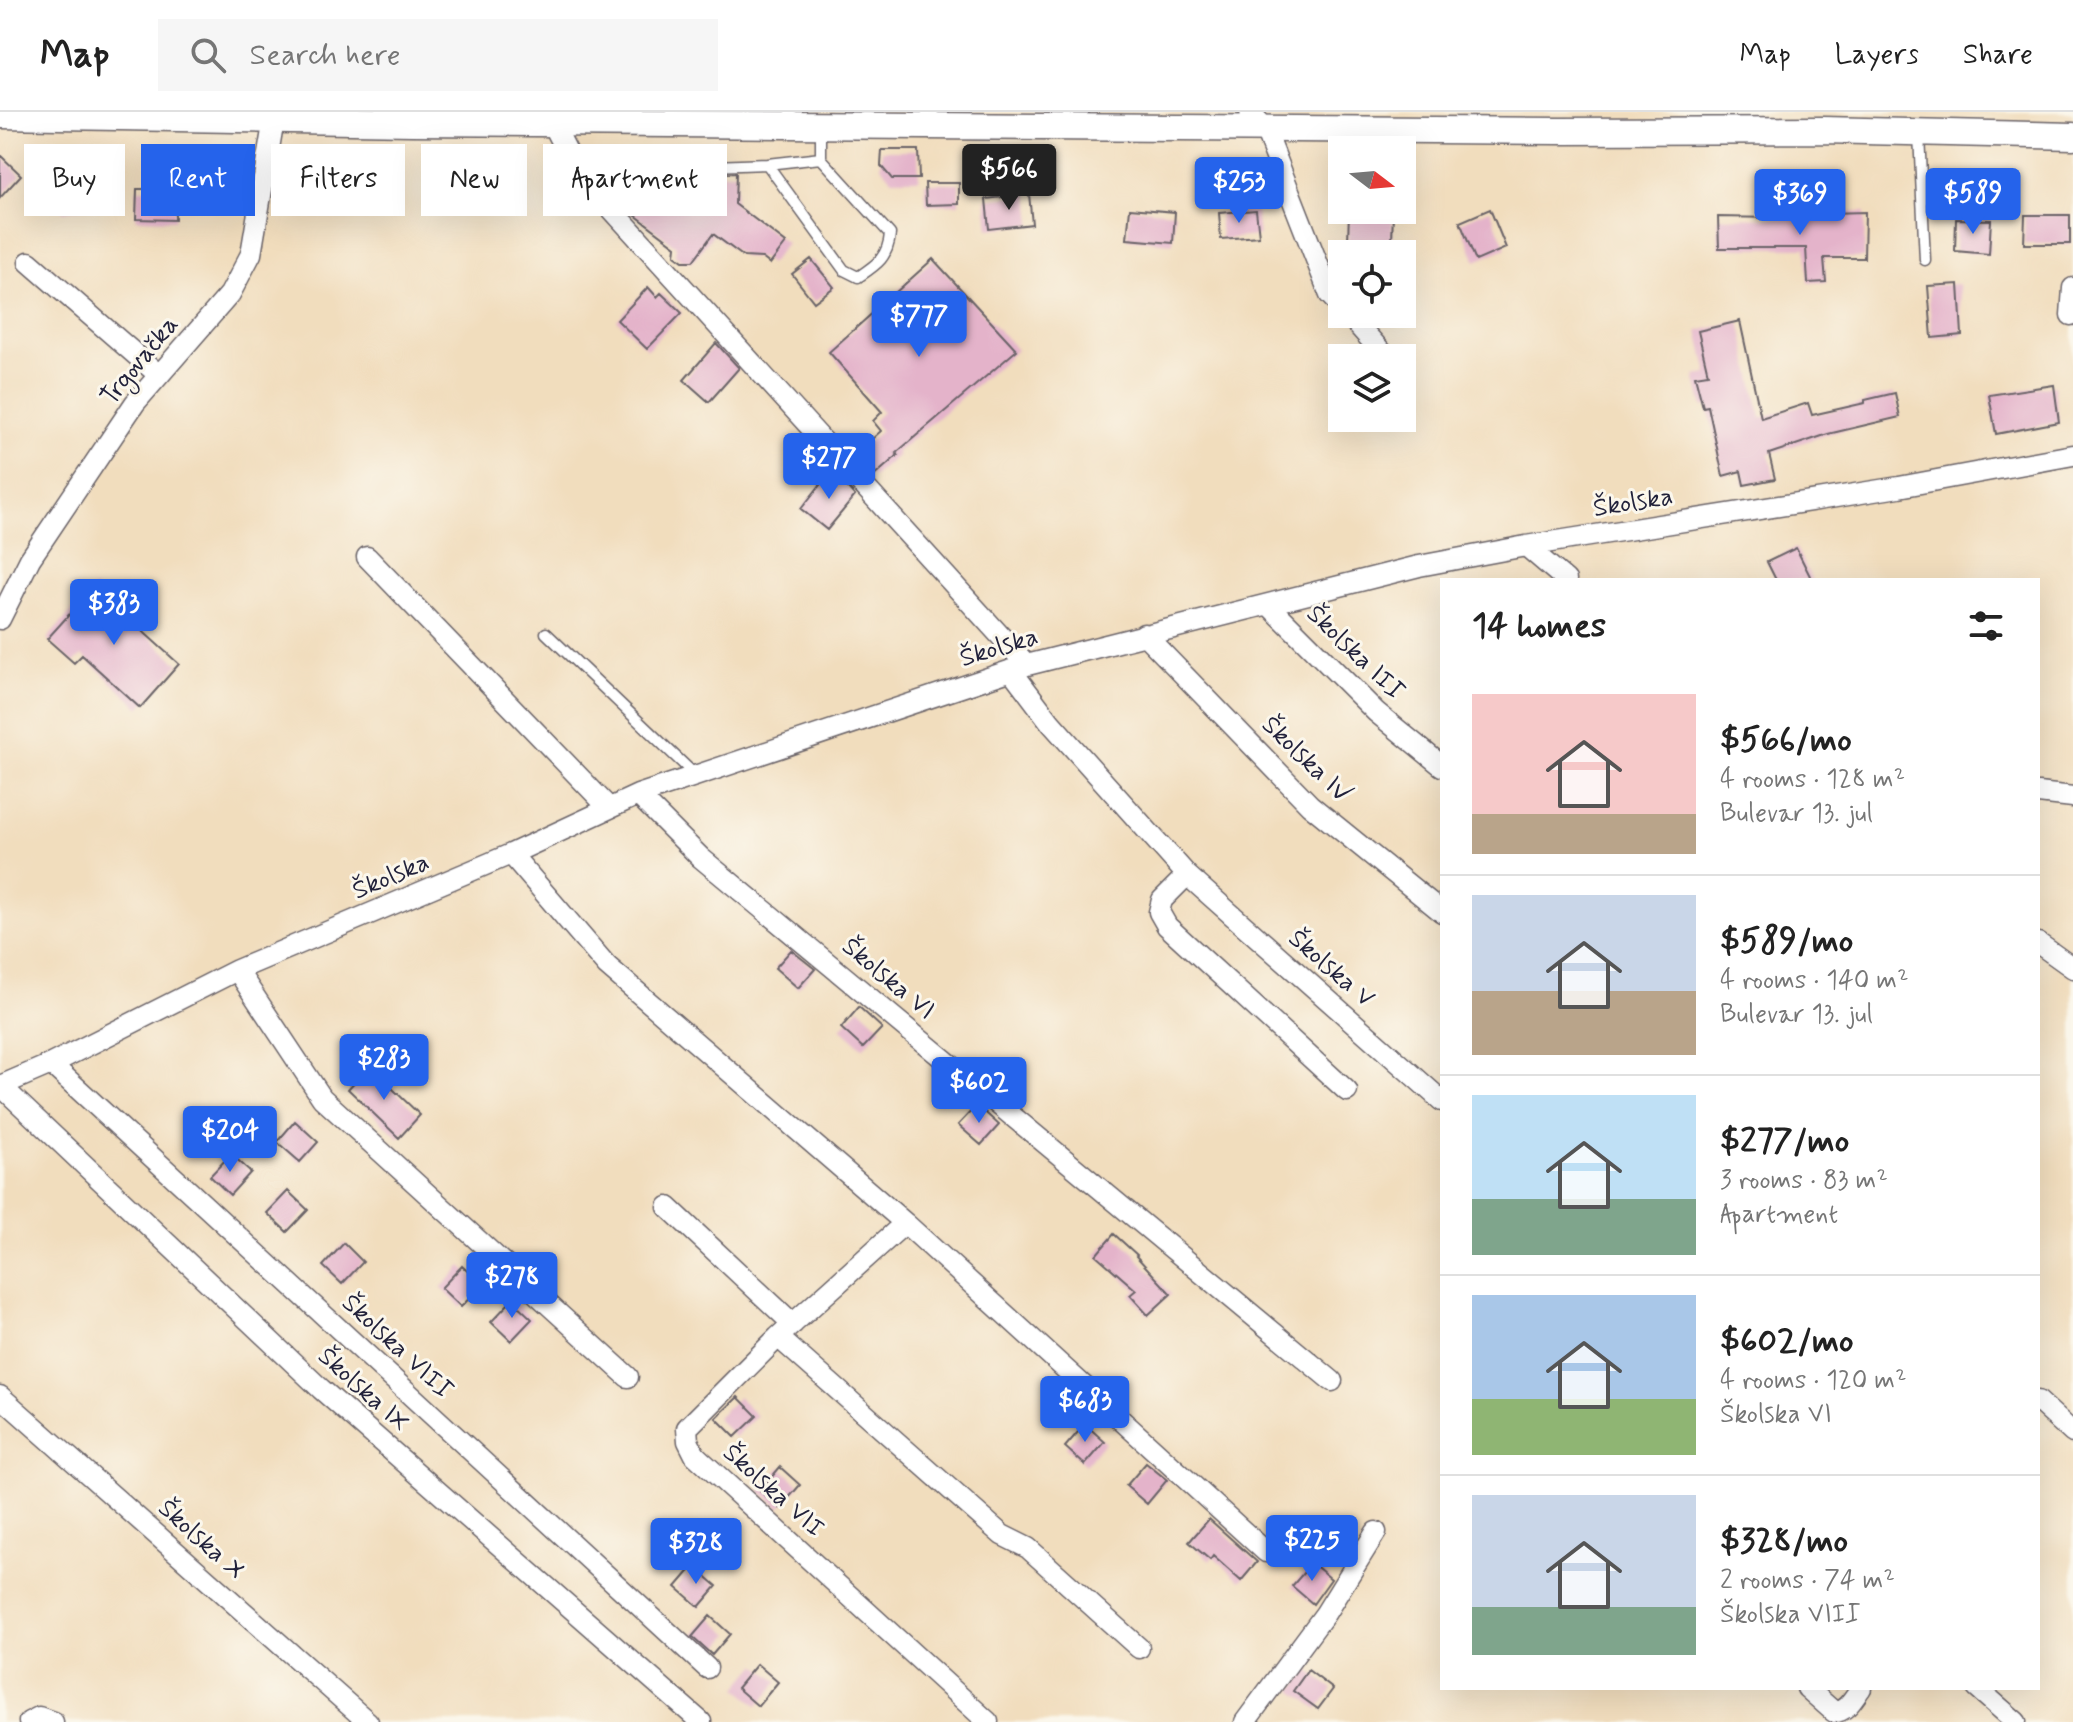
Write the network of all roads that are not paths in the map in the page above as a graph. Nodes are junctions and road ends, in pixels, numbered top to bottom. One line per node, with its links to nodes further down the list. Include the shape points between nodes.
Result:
1 (0, 115): 2 (street)
2 (145, 115): 5 (street)
3 (407, 117): 4 (street); 5 (street)
4 (460, 117): 10 (street)
5 (274, 119): 26 (street, Trgovačka, via 251,254 243,273)
6 (1257, 120): 7 (street); 11 (street); 22 (street)
7 (1560, 121): 8 (street)
8 (1634, 121): 9 (street)
9 (1823, 121): 12 (street)
10 (552, 122): 11 (street); 14 (street, Školska V)
11 (821, 124): 15 (lane)
12 (1918, 132): 13 (street); 19 (lane)
13 (2073, 136)
14 (563, 144)
15 (821, 158): 16 (lane); 16 (lane, via 890,234 883,260 858,277 844,270)
16 (767, 164): 17 (lane)
17 (727, 165)
18 (617, 216): 35 (street, Školska V)
19 (1925, 260)
20 (29, 262): 26 (street)
21 (2073, 288): 23 (street)
22 (1328, 290)
23 (2071, 315)
24 (1360, 328): 25 (street)
25 (1375, 344)
26 (159, 375): 32 (street, Trgovačka, via 30,559)
27 (2073, 455): 28 (street, Školska)
28 (1526, 546): 30 (street); 31 (street, Školska, via 1419,566)
29 (367, 557): 41 (street)
30 (1564, 578)
31 (1269, 605): 34 (street, Školska); 36 (street, Školska III, via 1376,712)
32 (0, 619)
33 (546, 633): 37 (lane)
34 (1144, 634): 35 (street, Školska); 44 (street, Školska IV, via 1310,805)
35 (1019, 668): 37 (street, Školska); 43 (street, Školska V, via 1051,723)
36 (1440, 764)
37 (695, 775): 39 (street, Školska)
38 (2040, 792): 40 (street)
39 (638, 795): 41 (street, Školska); 56 (street, Školska VI, via 701,858)
40 (2073, 797)
41 (609, 808): 42 (street, Školska)
42 (511, 854): 47 (street, Školska); 53 (street, via 607,966)
43 (1187, 875): 50 (street, via 1162,900 1159,912 1167,926); 51 (street, Školska V)
44 (1440, 910)
45 (2040, 944): 46 (street)
46 (2073, 968)
47 (237, 970): 48 (street, Školska); 55 (street, via 322,1098)
48 (51, 1064): 49 (street, Školska); 63 (street, Školska VIII)
49 (1, 1086): 70 (street, Školska IX, via 321,1389)
50 (1347, 1091)
51 (1440, 1099)
52 (668, 1207): 54 (street)
53 (905, 1223): 54 (street, Školska VII); 61 (street)
54 (786, 1330): 62 (street, via 1002,1535 1028,1548); 71 (street, Školska VII, via 687,1428 695,1455)
55 (628, 1377)
56 (1332, 1381)
57 (0, 1396): 69 (street, Školska X)
58 (2040, 1403): 59 (street)
59 (2073, 1433)
60 (1376, 1532): 72 (street, via 1325,1614)
61 (1266, 1552)
62 (1139, 1648)
63 (707, 1668)
64 (1809, 1690): 65 (street, via 1839,1712)
65 (1859, 1690)
66 (1979, 1690): 73 (street)
67 (29, 1722): 68 (street, via 39,1717)
68 (53, 1722)
69 (368, 1722)
70 (701, 1722)
71 (988, 1722)
72 (1245, 1722)
73 (2016, 1722)

